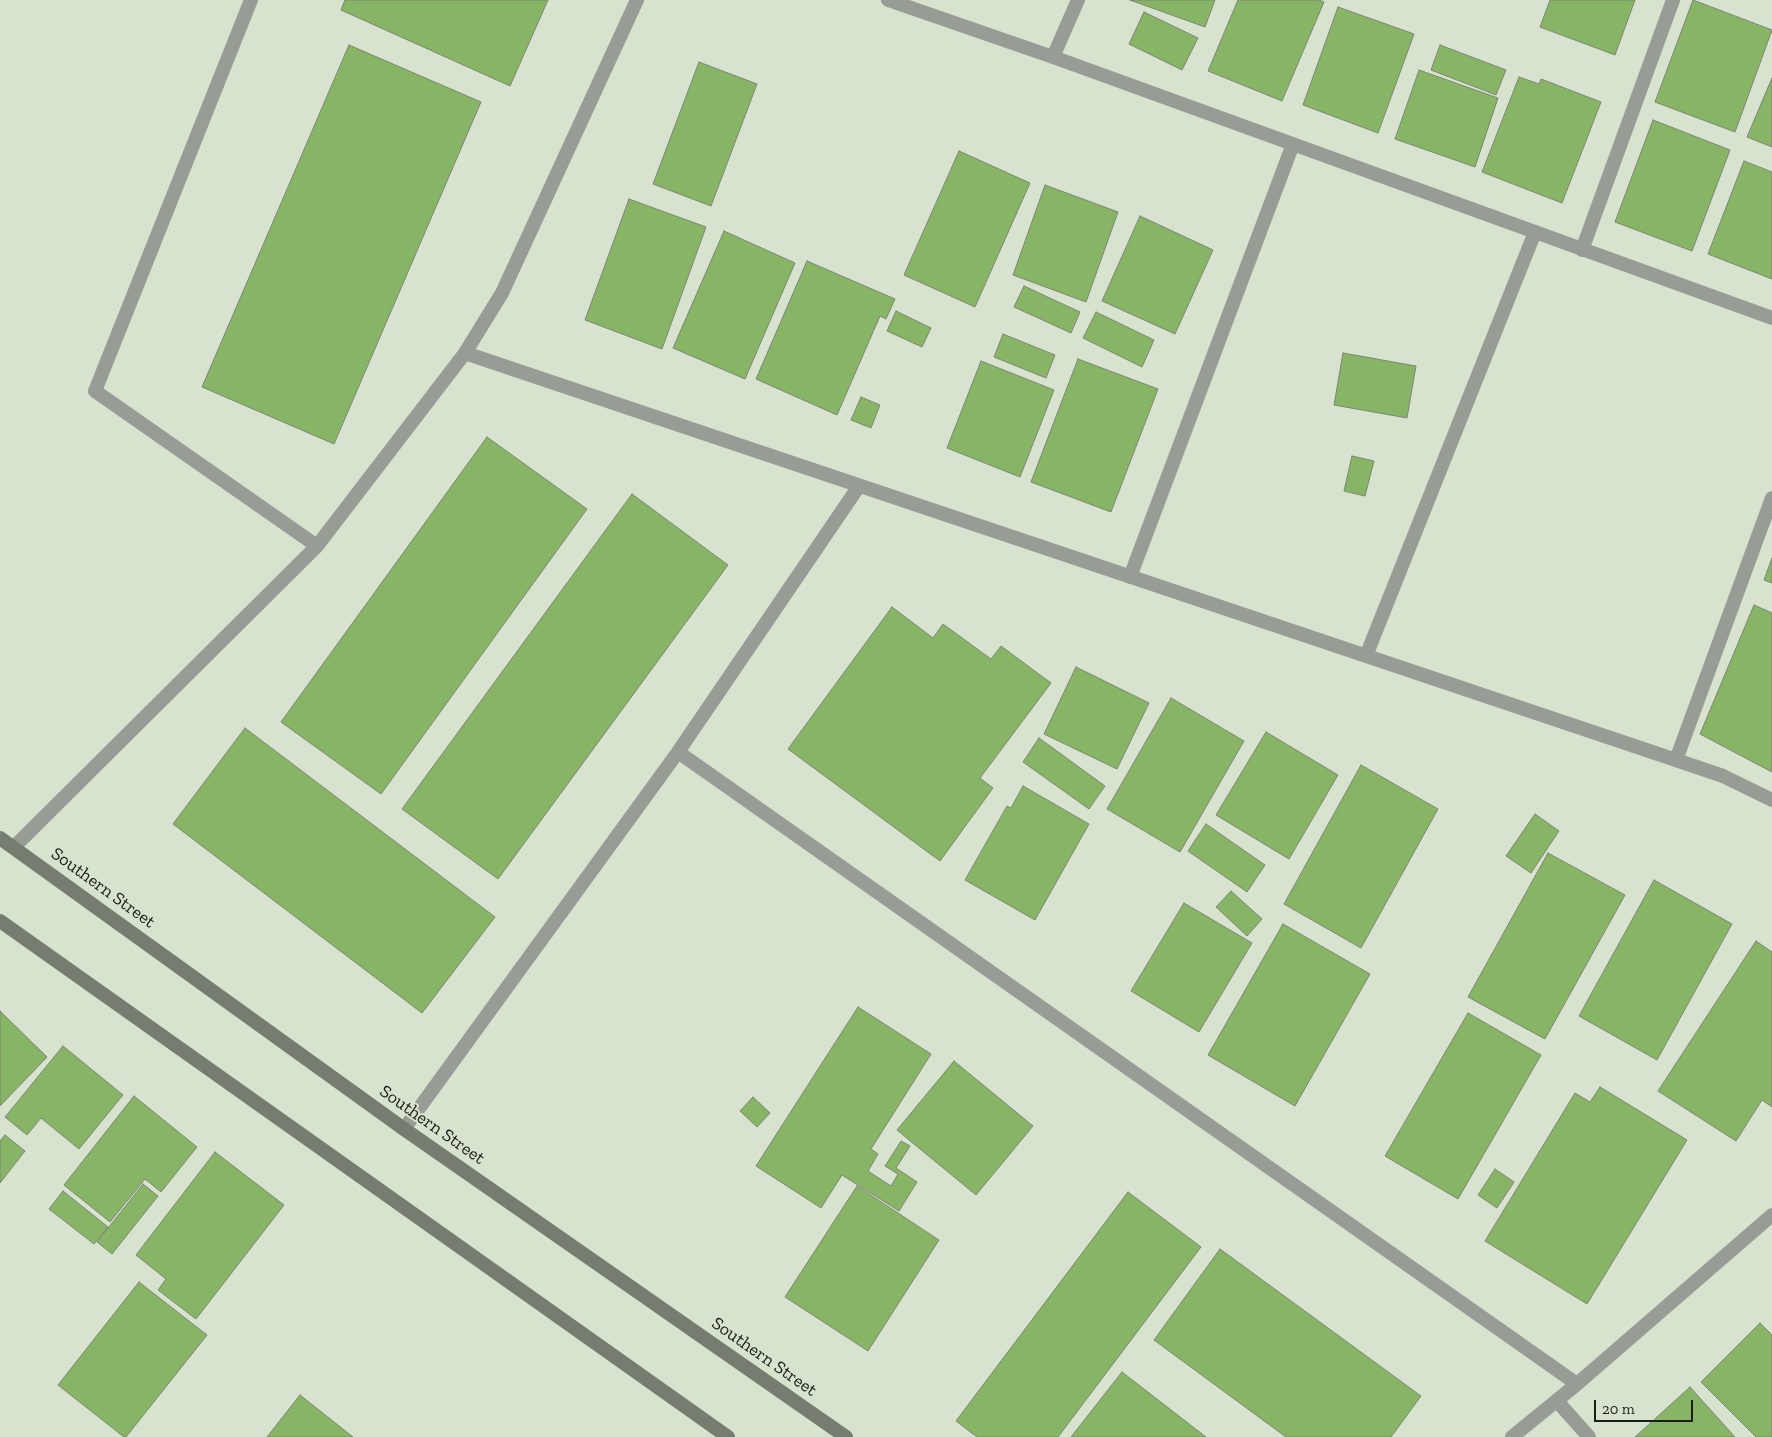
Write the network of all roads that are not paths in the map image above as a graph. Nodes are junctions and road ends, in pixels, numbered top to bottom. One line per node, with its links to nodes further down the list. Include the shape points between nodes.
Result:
1 (251, 0): 14 (street, via 95,391)
2 (637, 0): 11 (street, via 502,293)
3 (888, 0): 6 (street)
4 (1078, 0): 6 (street)
5 (1673, 0): 9 (street)
6 (1053, 57): 7 (street)
7 (1293, 144): 8 (street); 15 (street)
8 (1535, 232): 9 (street); 16 (street)
9 (1582, 250): 10 (street)
10 (1772, 318)
11 (465, 353): 12 (street); 14 (street)
12 (859, 486): 15 (street); 17 (street)
13 (1772, 498): 18 (street)
14 (317, 546): 21 (street)
15 (1130, 577): 16 (street)
16 (1366, 656): 18 (street)
17 (678, 752): 23 (street); 25 (street)
18 (1676, 760): 19 (street, via 1723,776)
19 (1772, 800)
20 (0, 838): 21 (main road, Southern Street)
21 (14, 847): 23 (main road, Southern Street)
22 (0, 921): 27 (main road)
23 (404, 1129): 28 (main road, Southern Street)
24 (1772, 1214): 25 (street)
25 (1577, 1384): 26 (street)
26 (1557, 1401): 29 (street); 30 (street)
27 (728, 1437)
28 (846, 1437)
29 (1512, 1437)
30 (1589, 1437)

